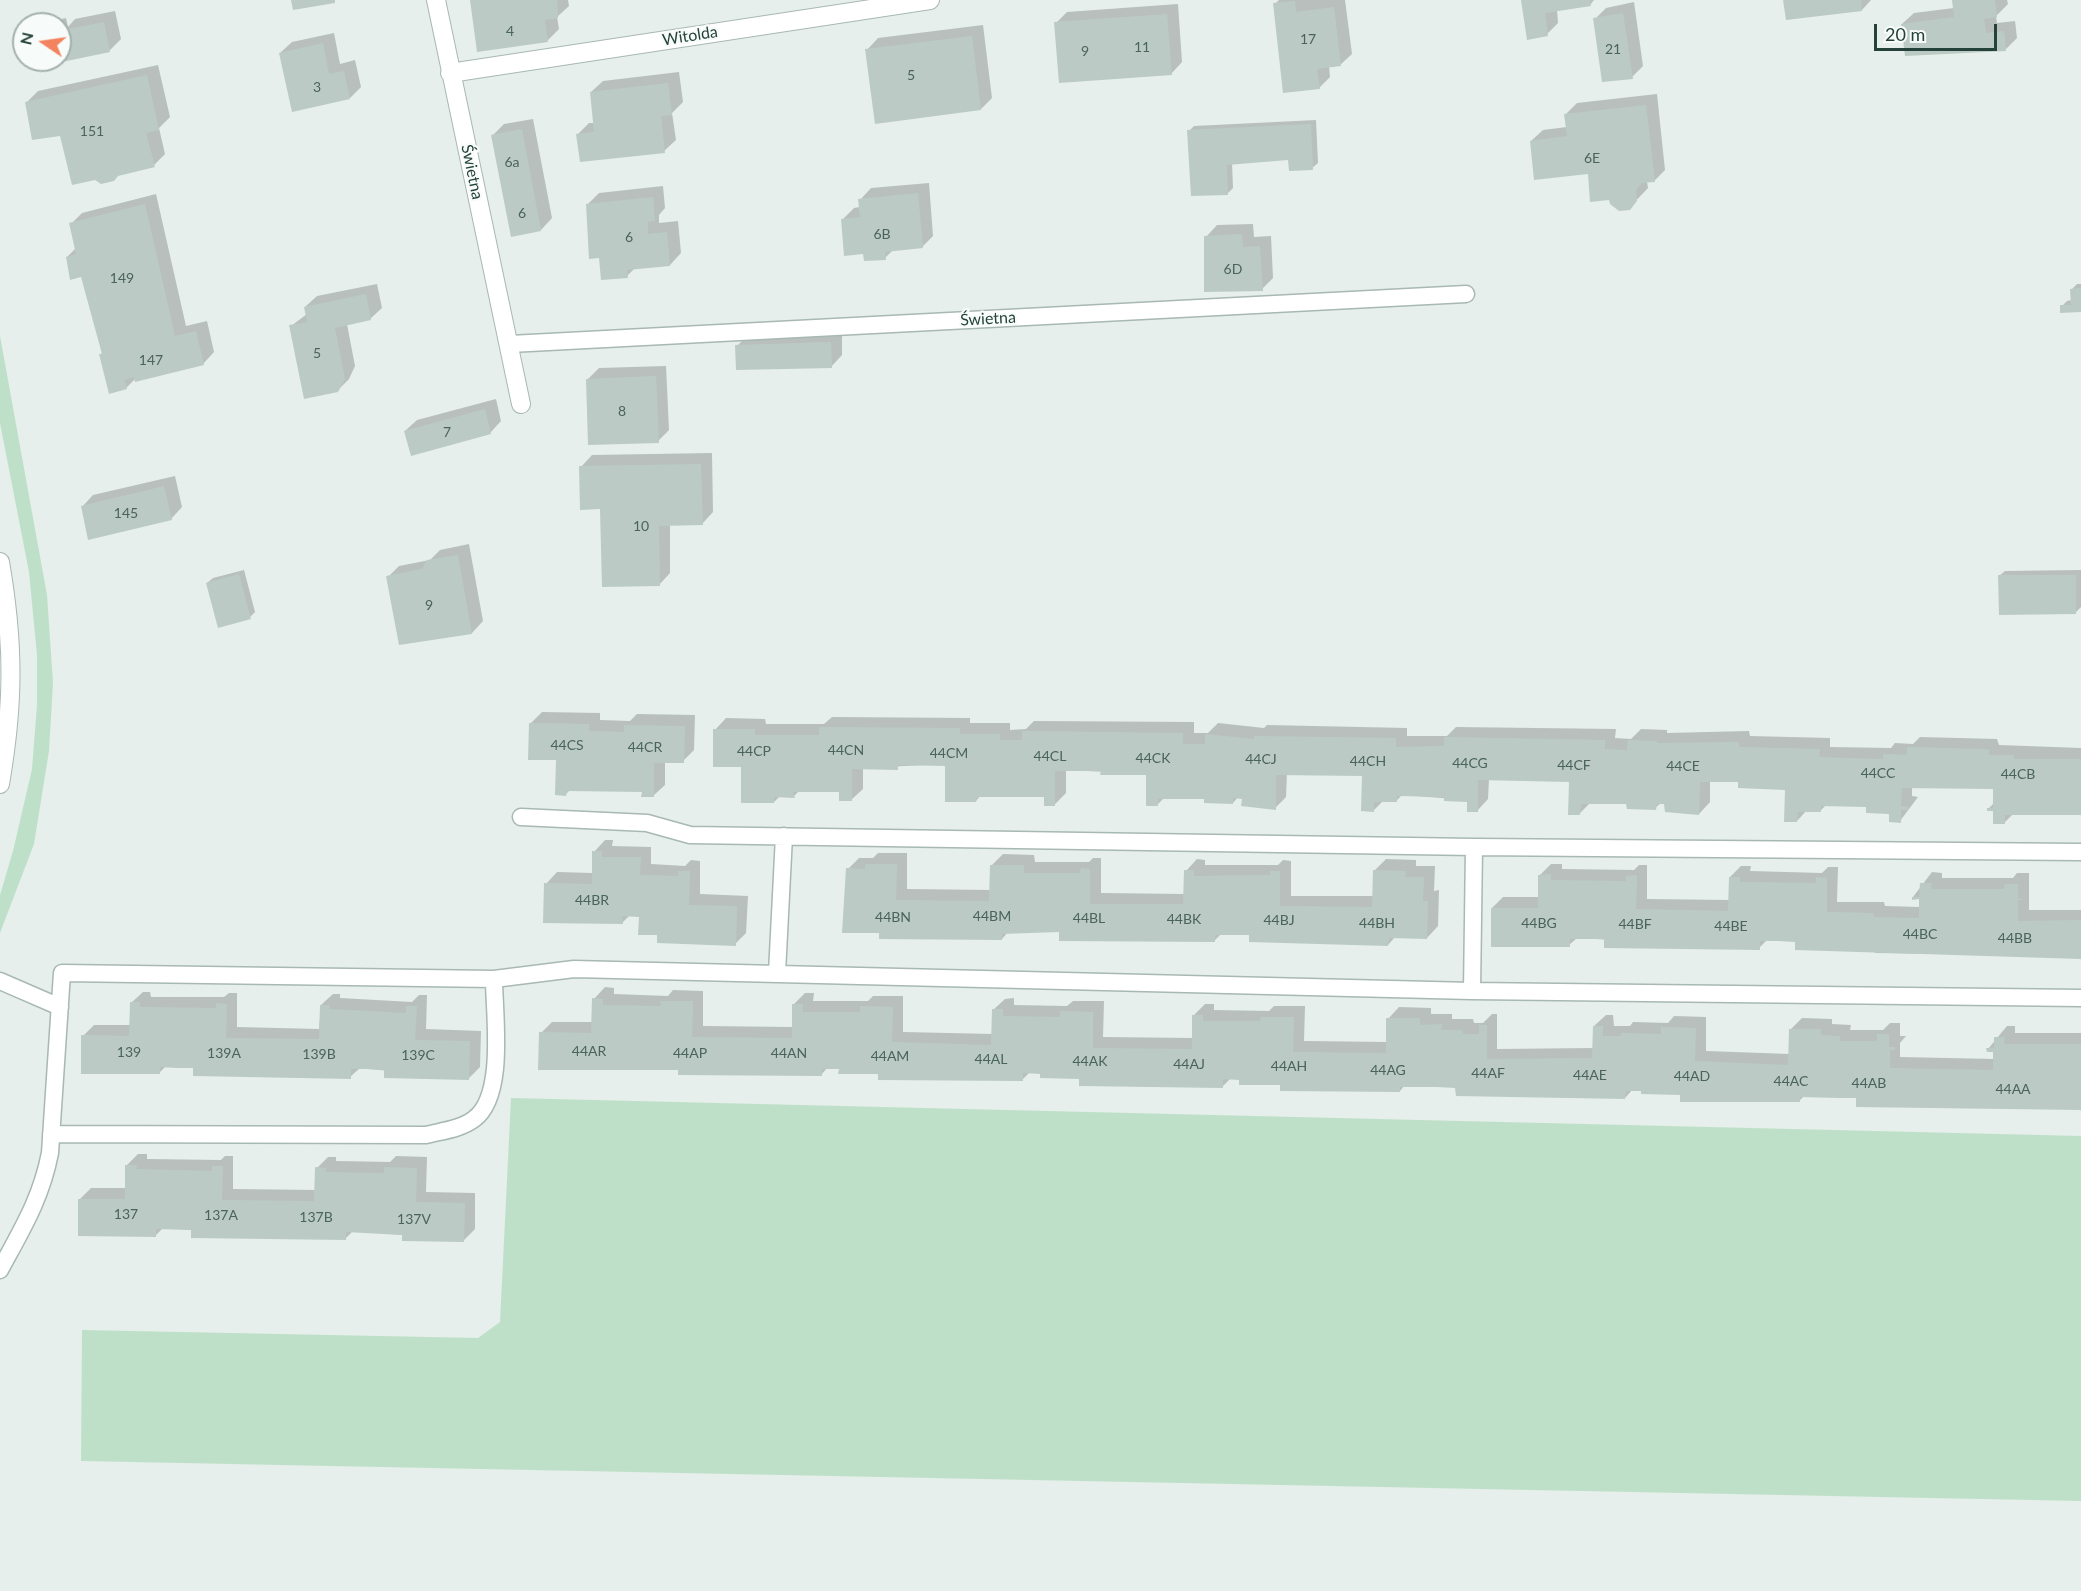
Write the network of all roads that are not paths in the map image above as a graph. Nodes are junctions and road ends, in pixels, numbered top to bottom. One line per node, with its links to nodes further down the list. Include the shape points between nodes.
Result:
1 (436, 0): 3 (street, Świetna)
2 (930, 0): 3 (street, Witolda)
3 (450, 73): 5 (street, Świetna)
4 (1466, 294): 5 (lane, Świetna)
5 (510, 344): 6 (street, Świetna)
6 (520, 404)
7 (0, 562): 8 (street, via 13,672 9,735)
8 (0, 784)
9 (521, 817): 10 (lane, via 646,823 690,835)
10 (784, 836): 11 (lane); 13 (lane)
11 (1474, 847): 12 (lane); 16 (lane)
12 (2081, 852)
13 (777, 973): 14 (lane, via 565,969); 16 (lane)
14 (494, 978): 18 (lane, via 62,973); 19 (lane, via 494,1084 485,1107 475,1118 454,1128 426,1135)
15 (0, 981): 18 (lane)
16 (1472, 991): 17 (lane)
17 (2081, 998)
18 (60, 1007): 19 (lane)
19 (51, 1134): 20 (lane, via 43,1188)
20 (0, 1270)

